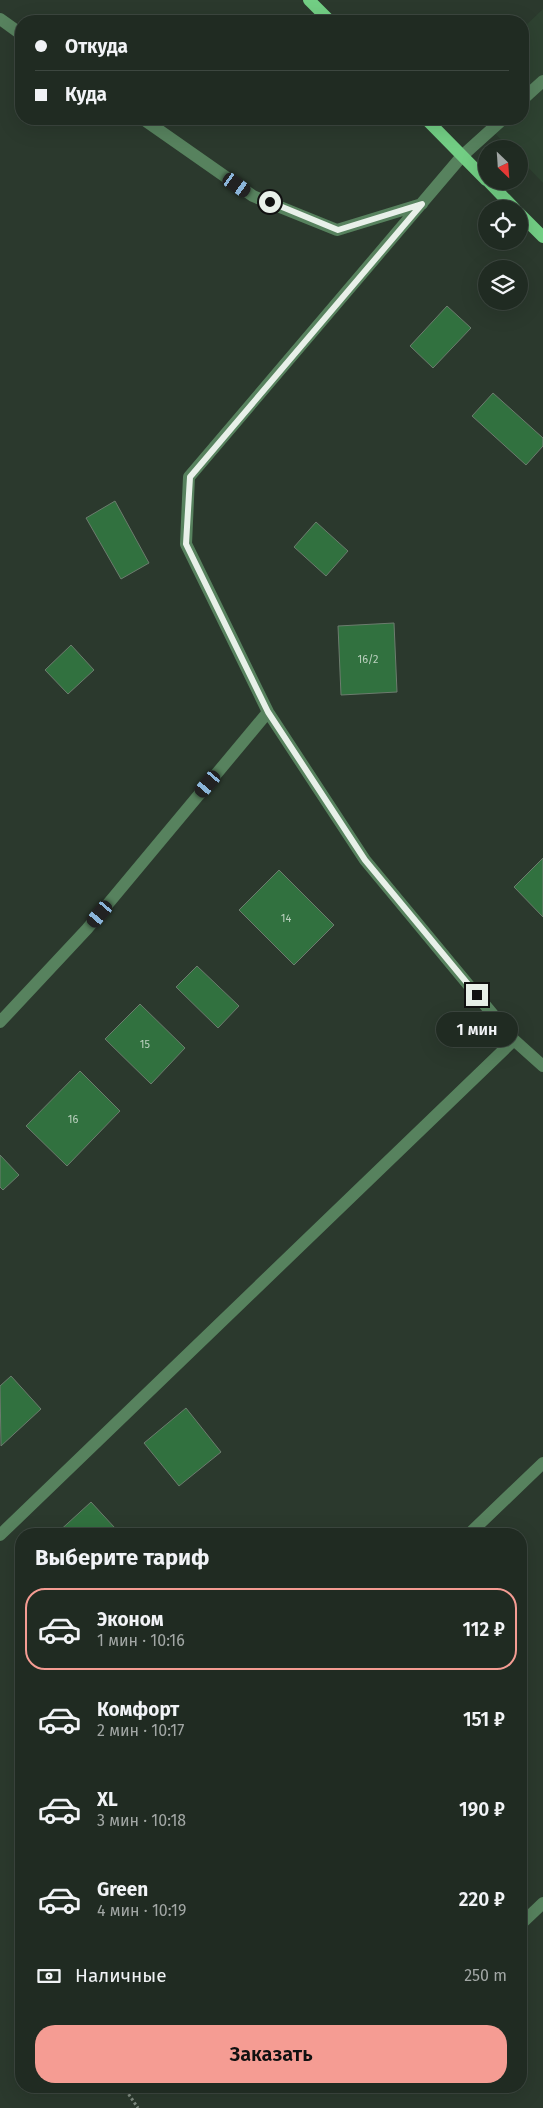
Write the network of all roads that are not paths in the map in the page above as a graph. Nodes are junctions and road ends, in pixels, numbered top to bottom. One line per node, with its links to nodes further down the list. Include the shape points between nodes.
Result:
1 (309, 0): 2 (main road)
2 (324, 15)
3 (0, 19): 4 (street)
4 (15, 30)
5 (543, 81): 6 (street)
6 (529, 94)
7 (152, 125): 14 (street, via 253,196 338,230)
8 (432, 125): 10 (main road)
9 (496, 125): 10 (street)
10 (462, 156): 11 (main road); 14 (street)
11 (478, 171)
12 (497, 190): 13 (main road)
13 (506, 200)
14 (422, 204): 17 (street, via 190,477 186,544)
15 (528, 221): 16 (main road)
16 (543, 237)
17 (268, 712): 18 (street, via 88,929); 19 (street, via 365,860)
18 (0, 1022)
19 (514, 1040): 20 (street); 23 (street)
20 (543, 1066)
21 (543, 1463): 22 (street)
22 (475, 1528)
23 (0, 1535)
24 (543, 1902): 25 (street)
25 (527, 1918)

